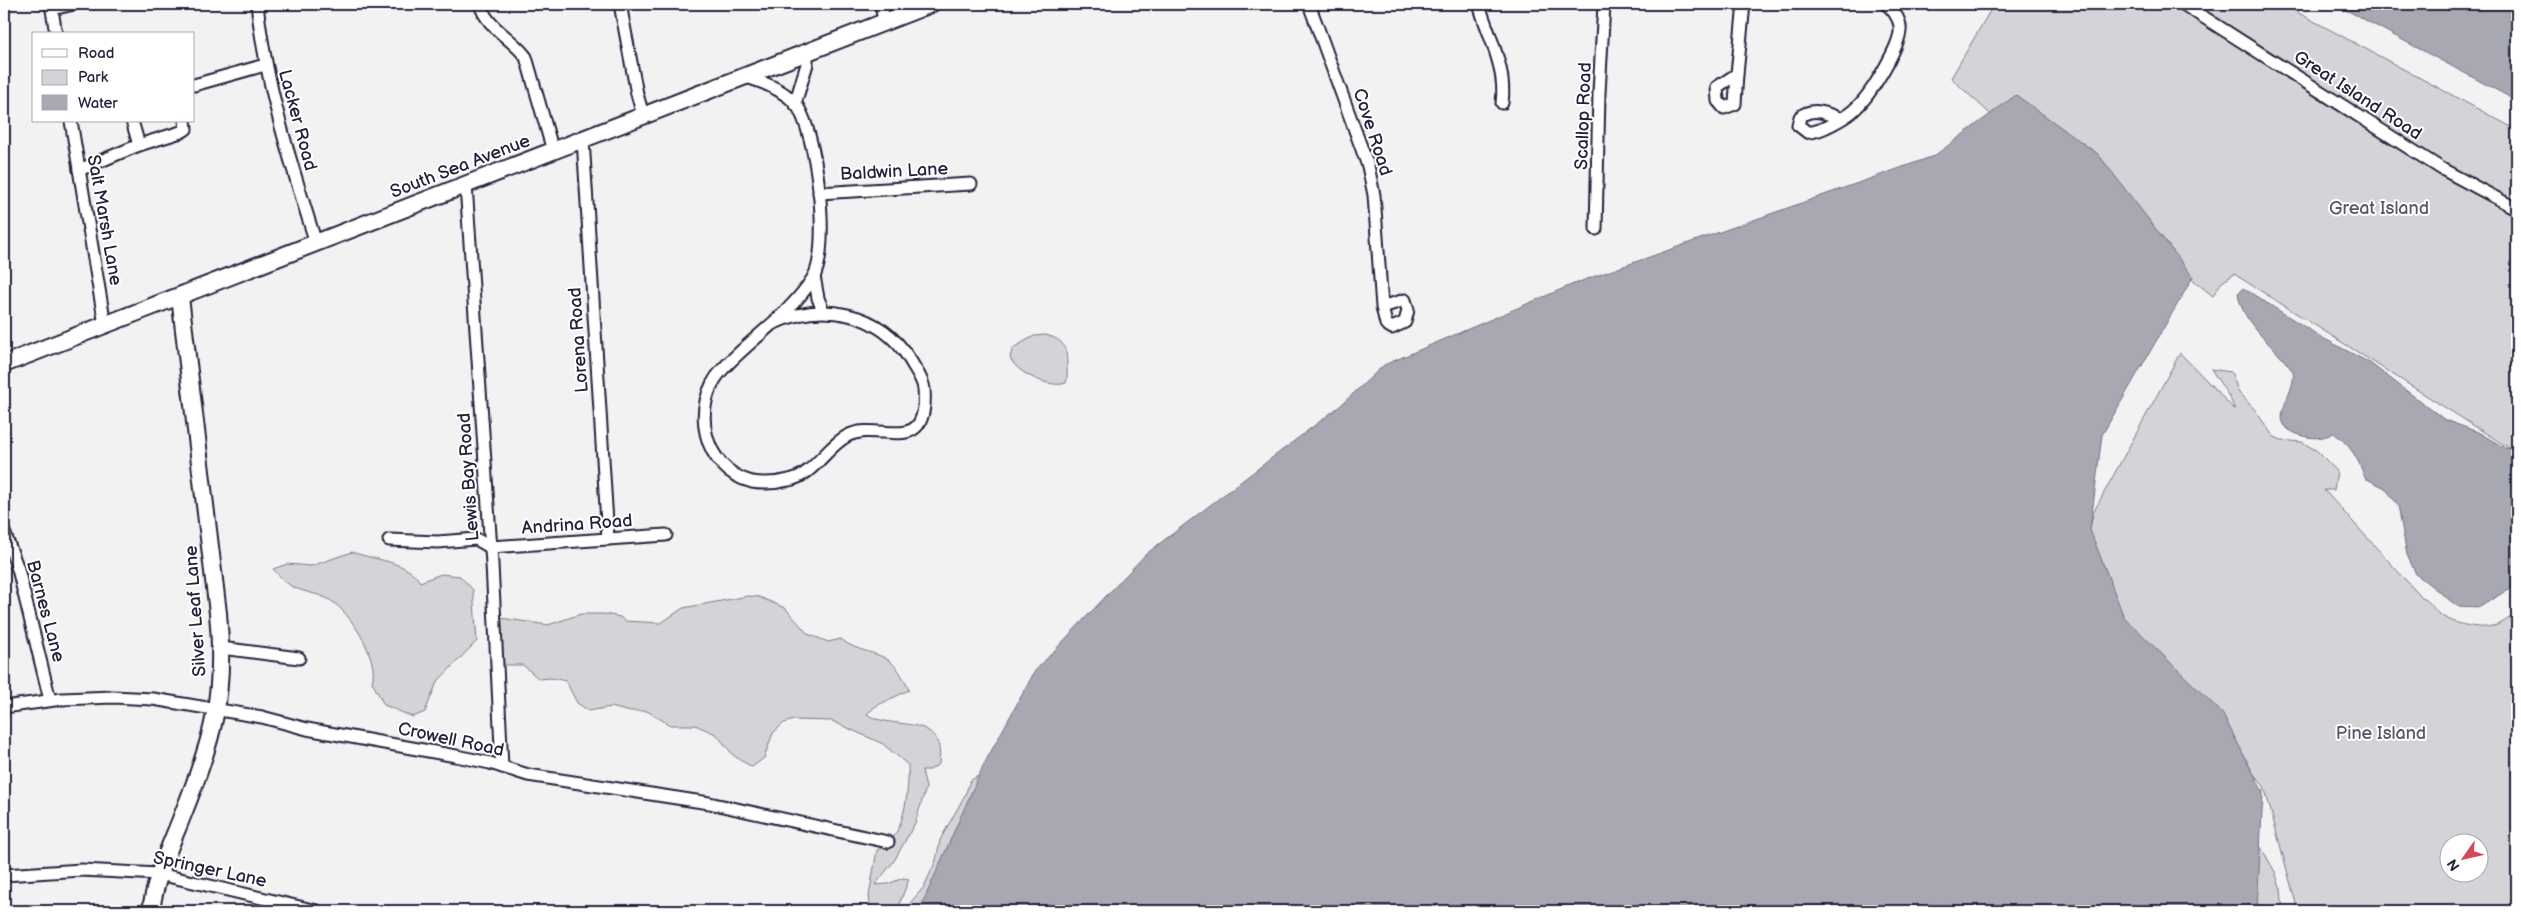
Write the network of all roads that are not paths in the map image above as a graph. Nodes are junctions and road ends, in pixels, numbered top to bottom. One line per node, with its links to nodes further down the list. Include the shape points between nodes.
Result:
1 (74, 4): 13 (street)
2 (257, 4): 17 (street, Lacker Road)
3 (480, 4): 30 (street, via 485,17 526,57)
4 (620, 4): 23 (street)
5 (881, 4): 14 (street)
6 (932, 4): 14 (street, South Sea Avenue)
7 (1308, 4): 40 (street, Cove Road, via 1368,166 1374,195)
8 (1479, 4): 21 (street, via 1499,63)
9 (1604, 4): 36 (street, Scallop Road)
10 (1744, 4): 18 (street)
11 (1886, 4): 24 (street, via 1900,26 1898,40 1862,102)
12 (2183, 4): 35 (street, Great Island Road, via 2442,169)
13 (52, 6): 15 (street)
14 (884, 21): 16 (street, South Sea Avenue)
15 (56, 32)
16 (807, 50): 19 (street, South Sea Avenue); 22 (street, via 807,64)
17 (265, 66): 20 (street); 37 (street, Lacker Road)
18 (1737, 74)
19 (741, 76): 22 (street, via 767,84); 23 (street, South Sea Avenue)
20 (195, 85)
21 (1502, 103)
22 (795, 104): 34 (street, via 808,135)
23 (643, 115): 28 (street, South Sea Avenue)
24 (1839, 118)
25 (71, 122): 31 (street, Salt Marsh Lane)
26 (132, 122): 29 (street)
27 (185, 122): 29 (street, via 186,129 182,132)
28 (583, 139): 30 (street, South Sea Avenue); 47 (street, Lorena Road)
29 (139, 145): 31 (street)
30 (553, 151): 33 (street, South Sea Avenue)
31 (79, 170): 43 (street, Salt Marsh Lane)
32 (970, 184): 34 (street, Baldwin Lane)
33 (466, 185): 37 (street, South Sea Avenue); 49 (street, Lewis Bay Road)
34 (819, 192): 38 (street, via 821,255)
35 (2517, 209)
36 (1596, 229)
37 (316, 243): 39 (street, South Sea Avenue)
38 (814, 276): 41 (street); 42 (street)
39 (180, 297): 43 (street, South Sea Avenue); 50 (street, Silver Leaf Lane)
40 (1382, 307)
41 (823, 311): 42 (street, via 792,315); 42 (street, via 860,319 890,336 902,348 924,384 923,415 909,431 887,434 860,432 847,436 799,478 766,483 742,478 715,454 704,431 704,404 709,386 717,375)
42 (772, 324)
43 (105, 325): 44 (street, South Sea Avenue)
44 (4, 364)
45 (4, 532): 52 (street, Barnes Lane, via 18,569)
46 (666, 535): 47 (street, Andrina Road)
47 (608, 539): 49 (street, Andrina Road)
48 (388, 540): 49 (street, via 438,542 476,538)
49 (490, 547): 55 (street, Lewis Bay Road)
50 (222, 648): 51 (street); 54 (street, Silver Leaf Lane)
51 (299, 658)
52 (50, 700): 53 (street, Crowell Road); 54 (street, Crowell Road, via 153,699)
53 (4, 707)
54 (217, 710): 55 (street, Crowell Road); 57 (street, Silver Leaf Lane, via 202,765)
55 (502, 767): 56 (street, Crowell Road, via 528,775 709,803)
56 (888, 842)
57 (160, 874): 58 (street, Springer Lane, via 82,870); 59 (street, Silver Leaf Lane); 60 (street, Springer Lane)
58 (4, 875)
59 (151, 911)
60 (317, 911)

